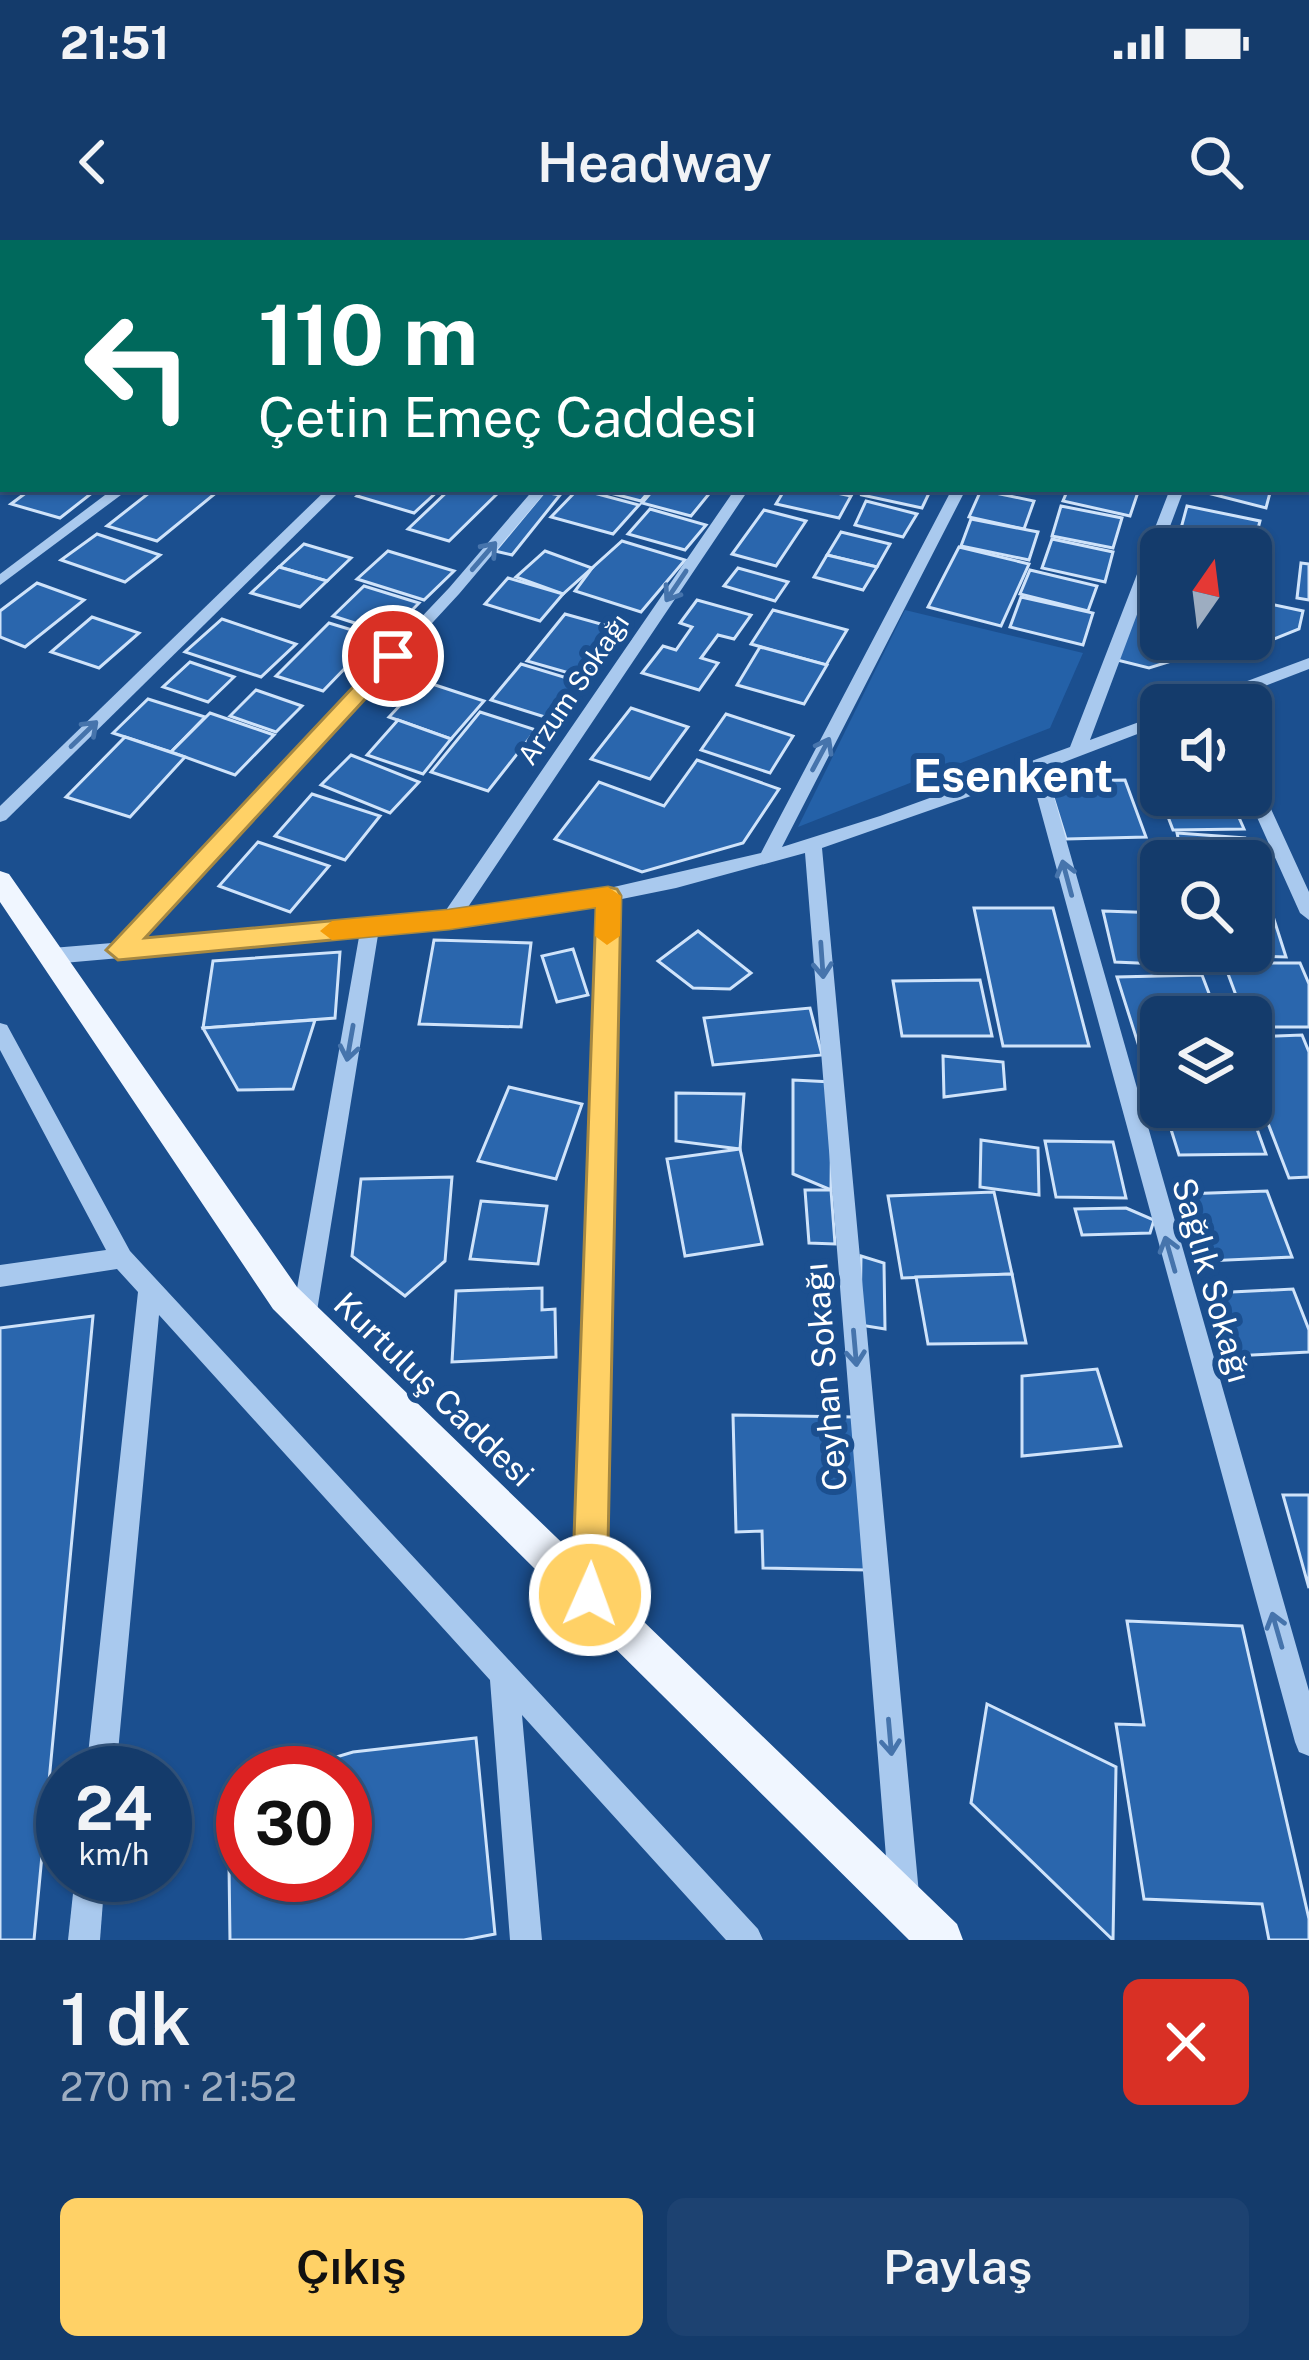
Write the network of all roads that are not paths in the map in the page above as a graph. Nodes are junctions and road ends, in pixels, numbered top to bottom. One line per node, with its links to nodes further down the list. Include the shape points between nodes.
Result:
1 (118, 492): 7 (street)
2 (332, 492): 13 (street, one-way to 2)
3 (538, 492): 22 (street, one-way to 3)
4 (740, 492): 20 (street, Arzum Sokağı, one-way to 20)
5 (957, 492): 16 (street, one-way to 5)
6 (1176, 492): 11 (street)
7 (0, 581)
8 (1309, 663): 9 (street)
9 (1256, 684)
10 (1140, 727): 11 (street)
11 (1076, 751): 12 (street)
12 (1037, 766): 15 (street); 31 (street, Sağlık Sokağı, one-way to 12)
13 (0, 816)
14 (1265, 816): 19 (street)
15 (813, 843): 16 (street); 34 (street, Ceyhan Sokağı, one-way to 34)
16 (767, 858): 18 (street)
17 (0, 881): 23 (main road, Kurtuluş Caddesi)
18 (608, 896): 20 (street); 29 (street)
19 (1309, 914)
20 (449, 920): 21 (street)
21 (370, 927): 22 (street); 28 (street, one-way to 28)
22 (118, 950): 23 (street)
23 (52, 956): 28 (main road, Kurtuluş Caddesi)
24 (0, 1031): 25 (street)
25 (122, 1258): 26 (street); 27 (street)
26 (0, 1276)
27 (150, 1288): 30 (street); 32 (street)
28 (304, 1317): 29 (main road, Kurtuluş Caddesi)
29 (590, 1595): 34 (main road, Kurtuluş Caddesi)
30 (503, 1675): 36 (street); 37 (street)
31 (1309, 1742)
32 (103, 1746)
33 (88, 1902): 35 (street)
34 (904, 1906): 38 (main road, Kurtuluş Caddesi)
35 (84, 1940)
36 (526, 1940)
37 (747, 1940)
38 (941, 1940)

